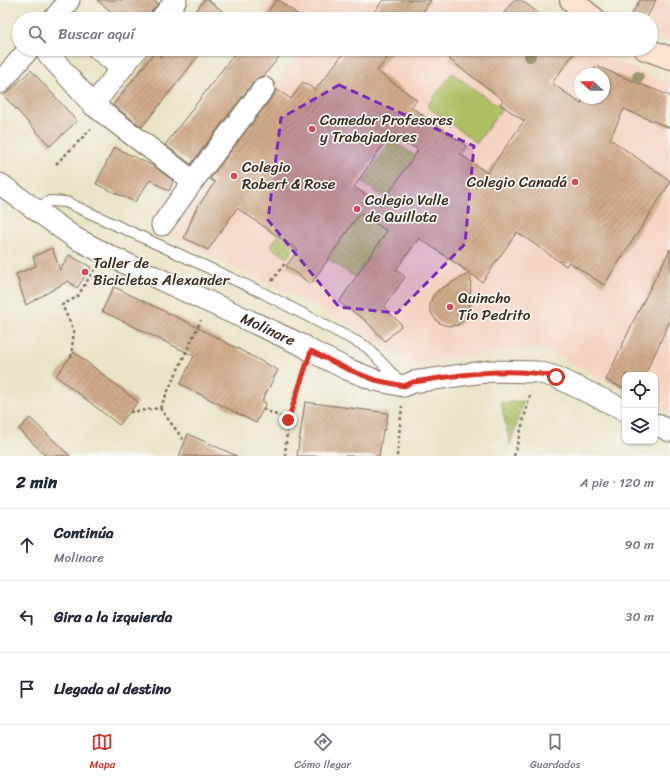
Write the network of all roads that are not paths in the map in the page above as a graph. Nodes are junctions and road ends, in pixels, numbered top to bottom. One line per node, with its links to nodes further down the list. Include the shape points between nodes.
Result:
1 (176, 0): 3 (street)
2 (570, 0): 4 (main road)
3 (167, 12)
4 (586, 12)
5 (658, 54): 10 (main road)
6 (24, 56): 12 (street)
7 (50, 56): 14 (street)
8 (107, 56): 11 (street)
9 (131, 56): 11 (street)
10 (670, 58)
11 (122, 68): 14 (street)
12 (0, 83)
13 (264, 88): 15 (street)
14 (99, 110): 15 (street)
15 (193, 181): 18 (street)
16 (0, 185): 17 (street, Molinare)
17 (34, 209): 19 (street, Molinare, via 75,238 304,346 347,369 375,380); 19 (lane, via 50,201 66,202 263,293 367,347)
18 (162, 225)
19 (404, 386): 20 (street, Molinare, via 413,382 491,371 537,372 556,377)
20 (622, 409)
21 (658, 425): 22 (street)
22 (670, 431)

